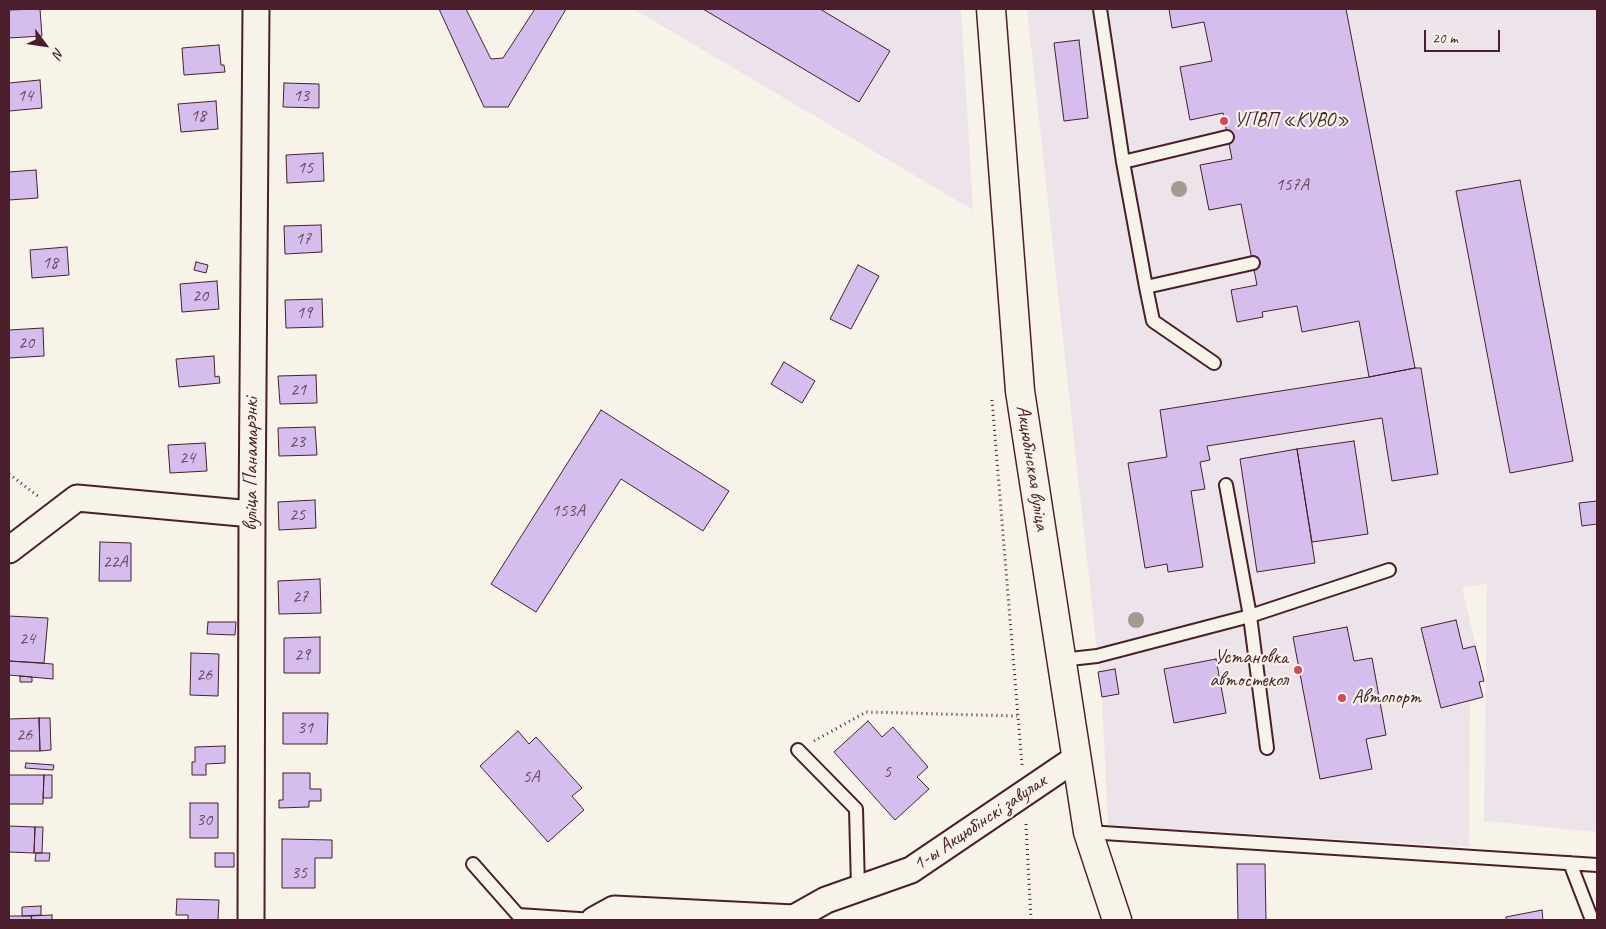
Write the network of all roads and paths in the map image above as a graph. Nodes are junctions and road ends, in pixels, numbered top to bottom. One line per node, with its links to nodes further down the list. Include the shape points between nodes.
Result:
1 (256, 9): 13 (street, вуліца Панамарэнкі)
2 (991, 9): 17 (street, Акцюбінская вуліца, via 1020,391)
3 (1100, 9): 5 (lane)
4 (1227, 137): 5 (lane)
5 (1124, 162): 7 (lane)
6 (1253, 263): 7 (lane)
7 (1146, 287): 8 (lane, via 1154,321)
8 (1214, 363)
9 (992, 398): 18 (path)
10 (9, 474): 12 (path)
11 (1226, 485): 16 (lane)
12 (58, 512): 13 (street, via 77,498); 14 (street)
13 (252, 514): 29 (street, вуліца Панамарэнкі)
14 (9, 550)
15 (1389, 570): 16 (lane)
16 (1250, 616): 17 (lane, via 1097,656); 19 (lane)
17 (1061, 660): 21 (street, Акцюбінская вуліца)
18 (1017, 716): 20 (path, via 866,712); 22 (path)
19 (1267, 748)
20 (798, 750): 27 (lane, via 856,808)
21 (1075, 759): 22 (street, 1-ы Акцюбінскі завулак); 23 (street, Акцюбінская вуліца)
22 (1024, 794): 27 (street, 1-ы Акцюбінскі завулак, via 911,870); 31 (path)
23 (1088, 832): 24 (lane); 32 (street, Акцюбінская вуліца)
24 (1570, 863): 26 (lane); 33 (lane)
25 (473, 864): 30 (lane, via 518,915)
26 (1597, 865)
27 (858, 888): 28 (street, 1-ы Акцюбінскі завулак, via 826,900)
28 (794, 919): 30 (street, 1-ы Акцюбінскі завулак, via 614,909)
29 (252, 920)
30 (594, 920)
31 (1031, 920)
32 (1117, 920)
33 (1592, 920)

